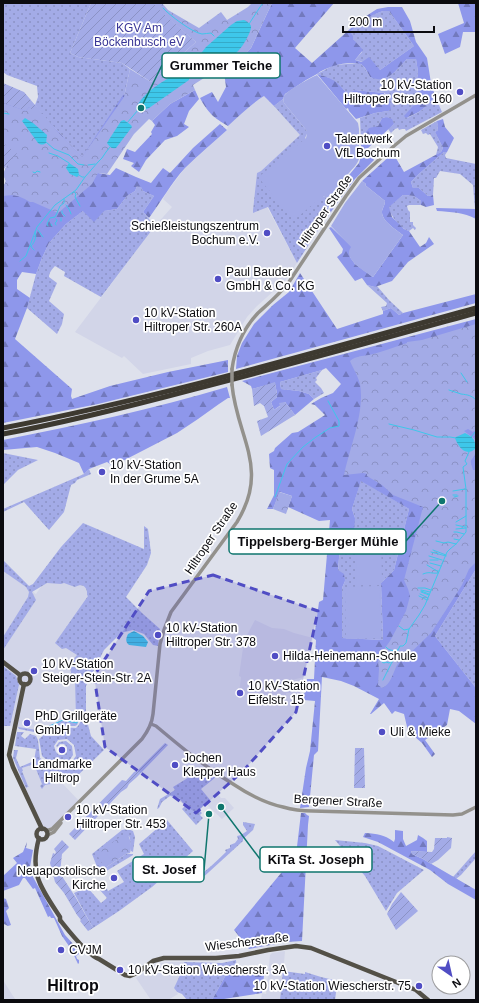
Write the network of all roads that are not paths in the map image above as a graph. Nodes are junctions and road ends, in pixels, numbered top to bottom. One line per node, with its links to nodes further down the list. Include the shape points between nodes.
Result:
1 (476, 95): 9 (street, Hiltroper Straße, bridge, via 406,136 359,178 289,282 255,317 240,338 235,350 232,385 250,458 250,489 245,507 237,521 171,612 160,644)
2 (476, 308): 4 (highway, via 176,389)
3 (476, 313): 5 (highway, via 247,376)
4 (3, 428)
5 (3, 434)
6 (3, 662): 7 (main road)
7 (20, 675): 8 (main road, via 19,680); 8 (main road, via 26,673 30,676 30,682)
8 (24, 684): 11 (main road, via 10,755 12,767)
9 (151, 724): 10 (street, Bergener Straße, via 246,793 283,807 313,811 453,815 462,814); 11 (street, Hiltroper Straße, via 142,739 67,814 54,832)
10 (476, 807)
11 (42, 834): 12 (main road, Wiescherstraße, via 35,864 38,880 50,902 80,942 99,960 124,975 133,975 153,961 164,958 216,958 299,946 416,990)
12 (428, 1000)

